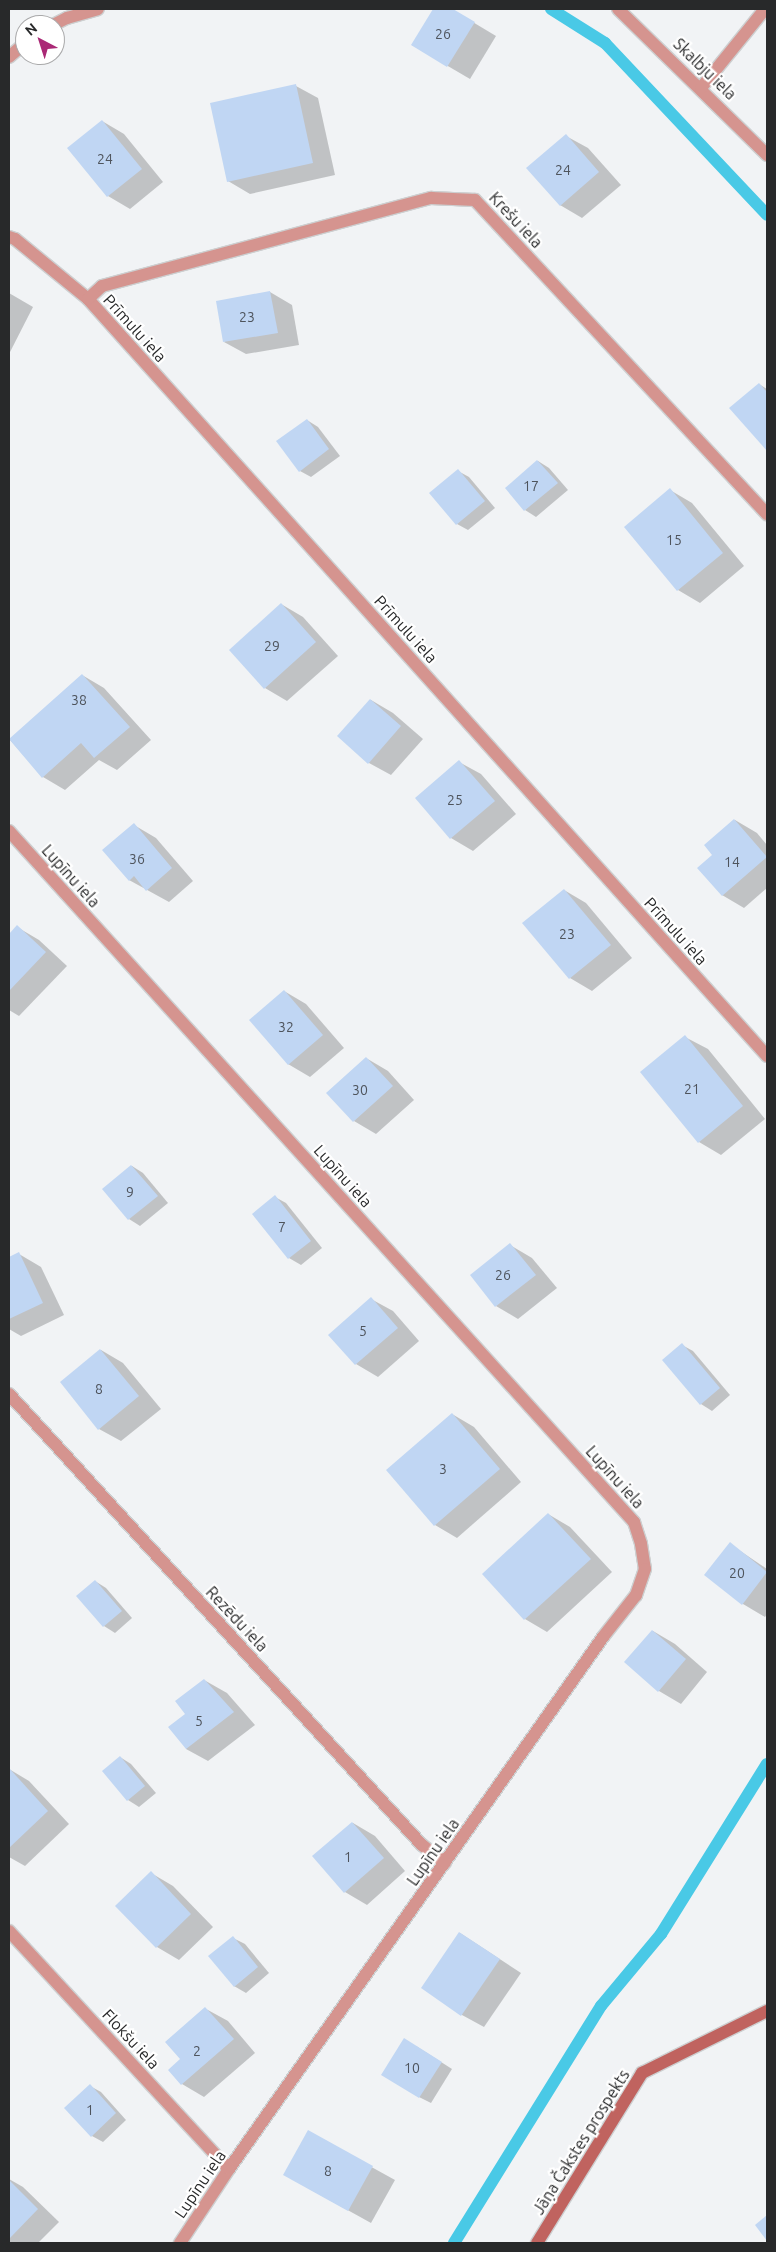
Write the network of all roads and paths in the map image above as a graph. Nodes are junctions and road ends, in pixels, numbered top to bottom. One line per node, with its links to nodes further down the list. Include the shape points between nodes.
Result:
1 (98, 9): 4 (street)
2 (618, 9): 5 (street, Skalbju iela)
3 (765, 9): 5 (street)
4 (65, 19)
5 (701, 88): 6 (street, Skalbju iela)
6 (767, 155)
7 (9, 237): 8 (street, Prīmulu iela)
8 (88, 299): 9 (street, Krešu iela, via 102,286 431,198 475,200); 11 (street, Prīmulu iela)
9 (767, 514)
10 (9, 831): 13 (street, Lupīnu iela, via 634,1522 645,1569 636,1596 603,1637)
11 (767, 1056)
12 (9, 1394): 13 (street, Rezēdu iela, via 422,1844)
13 (445, 1863): 16 (street, Lupīnu iela)
14 (9, 1931): 16 (street, Flokšu iela)
15 (767, 2011): 18 (street, Jāņa Čakstes prospekts, via 642,2074)
16 (229, 2169): 17 (street, Lupīnu iela)
17 (180, 2243)
18 (537, 2243)

